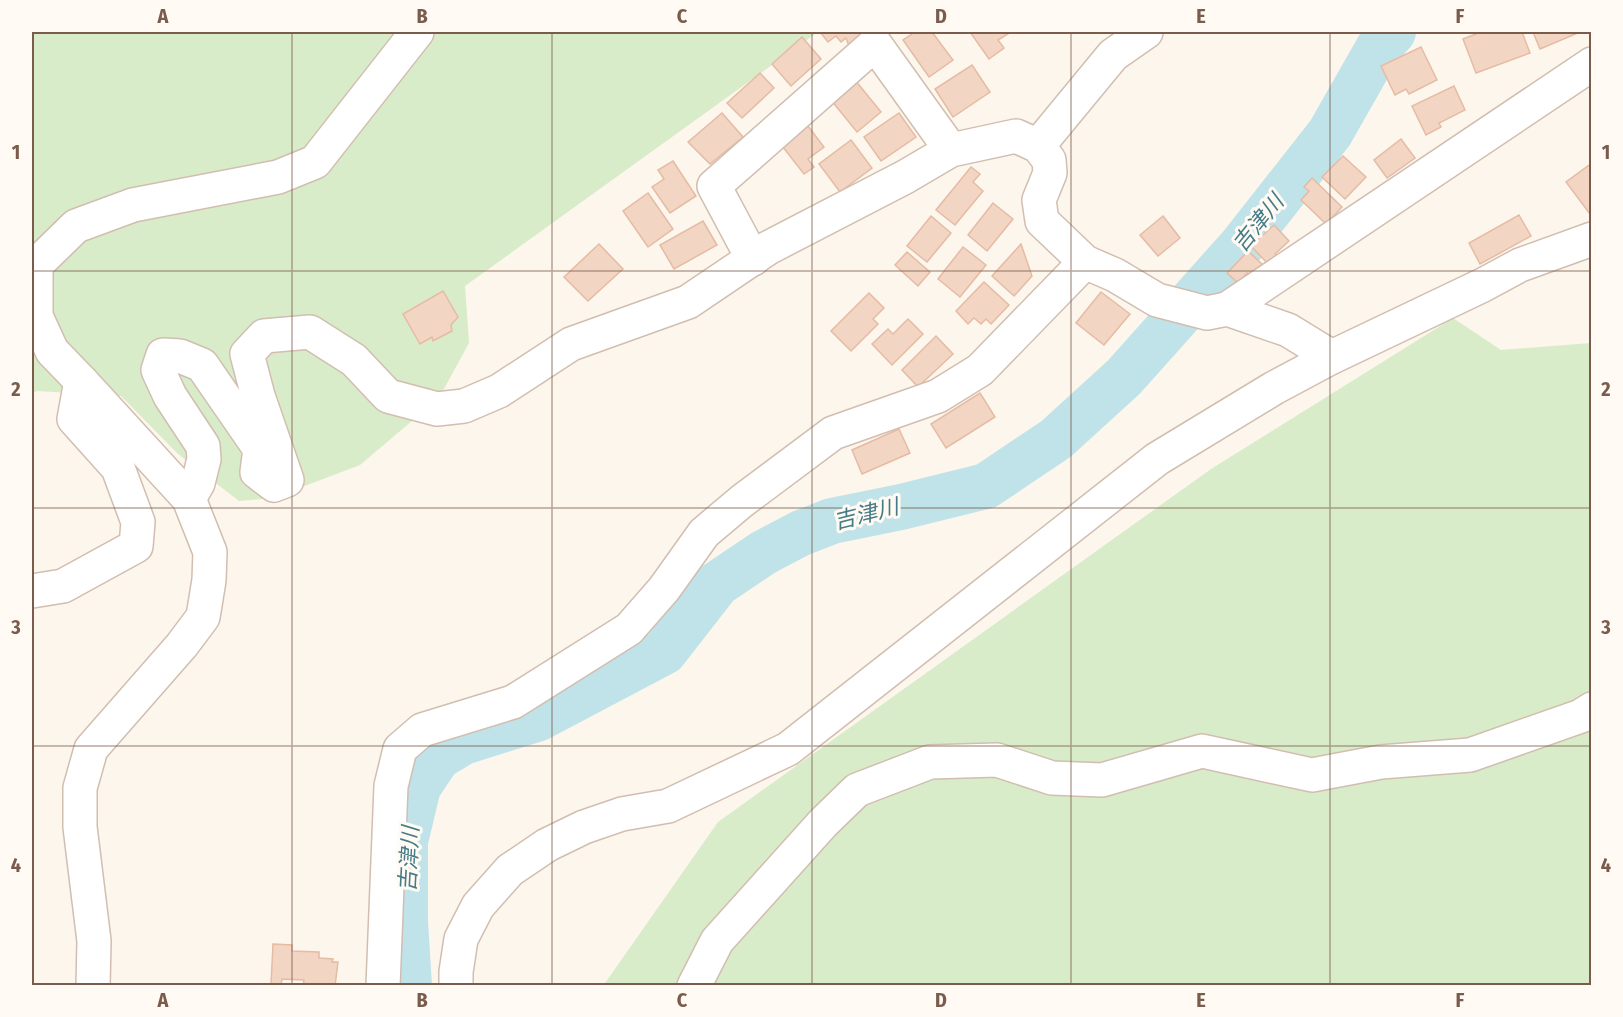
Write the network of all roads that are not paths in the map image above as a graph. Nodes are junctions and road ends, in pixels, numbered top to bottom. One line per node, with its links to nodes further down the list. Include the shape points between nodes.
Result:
1 (417, 32): 11 (street, via 315,162 278,177 134,205 76,226 36,265 36,316 52,351)
2 (1146, 32): 4 (street, via 1113,55)
3 (1592, 64): 9 (street)
4 (1038, 146): 5 (street, via 1016,136); 8 (street, via 1049,160 1050,173 1039,200 1042,221)
5 (951, 150): 7 (street); 7 (street, via 874,44 714,186)
6 (1592, 240): 10 (street, via 1520,265)
7 (753, 259): 12 (street, via 688,302 571,344 499,391 464,406 436,410 388,396 354,360 310,332 264,336 247,354 286,480 274,485 257,472 260,449 202,365 180,356 163,355 158,370 203,446 198,483)
8 (1085, 262): 9 (street, via 1157,300 1207,313); 16 (street, via 980,370 938,396 832,433 742,501 704,533 629,629 513,702 422,730 400,749 391,786)
9 (1227, 309): 10 (street, via 1288,330)
10 (1332, 357): 17 (street, via 1157,459 788,749 668,806 622,814 584,827 547,845 510,870 478,906 461,939)
11 (81, 381): 12 (street); 13 (street, via 74,418 118,468 138,522 136,546 63,586)
12 (189, 499): 15 (street, via 210,552 203,617 91,749 80,788 80,827 94,941)
13 (32, 591)
14 (1592, 709): 18 (street, via 1581,717 1470,755 1381,762 1312,775 1202,751 1102,780 1052,778 997,760 930,762 857,790 717,941)
15 (93, 986)
16 (383, 986)
17 (456, 986)
18 (694, 986)

